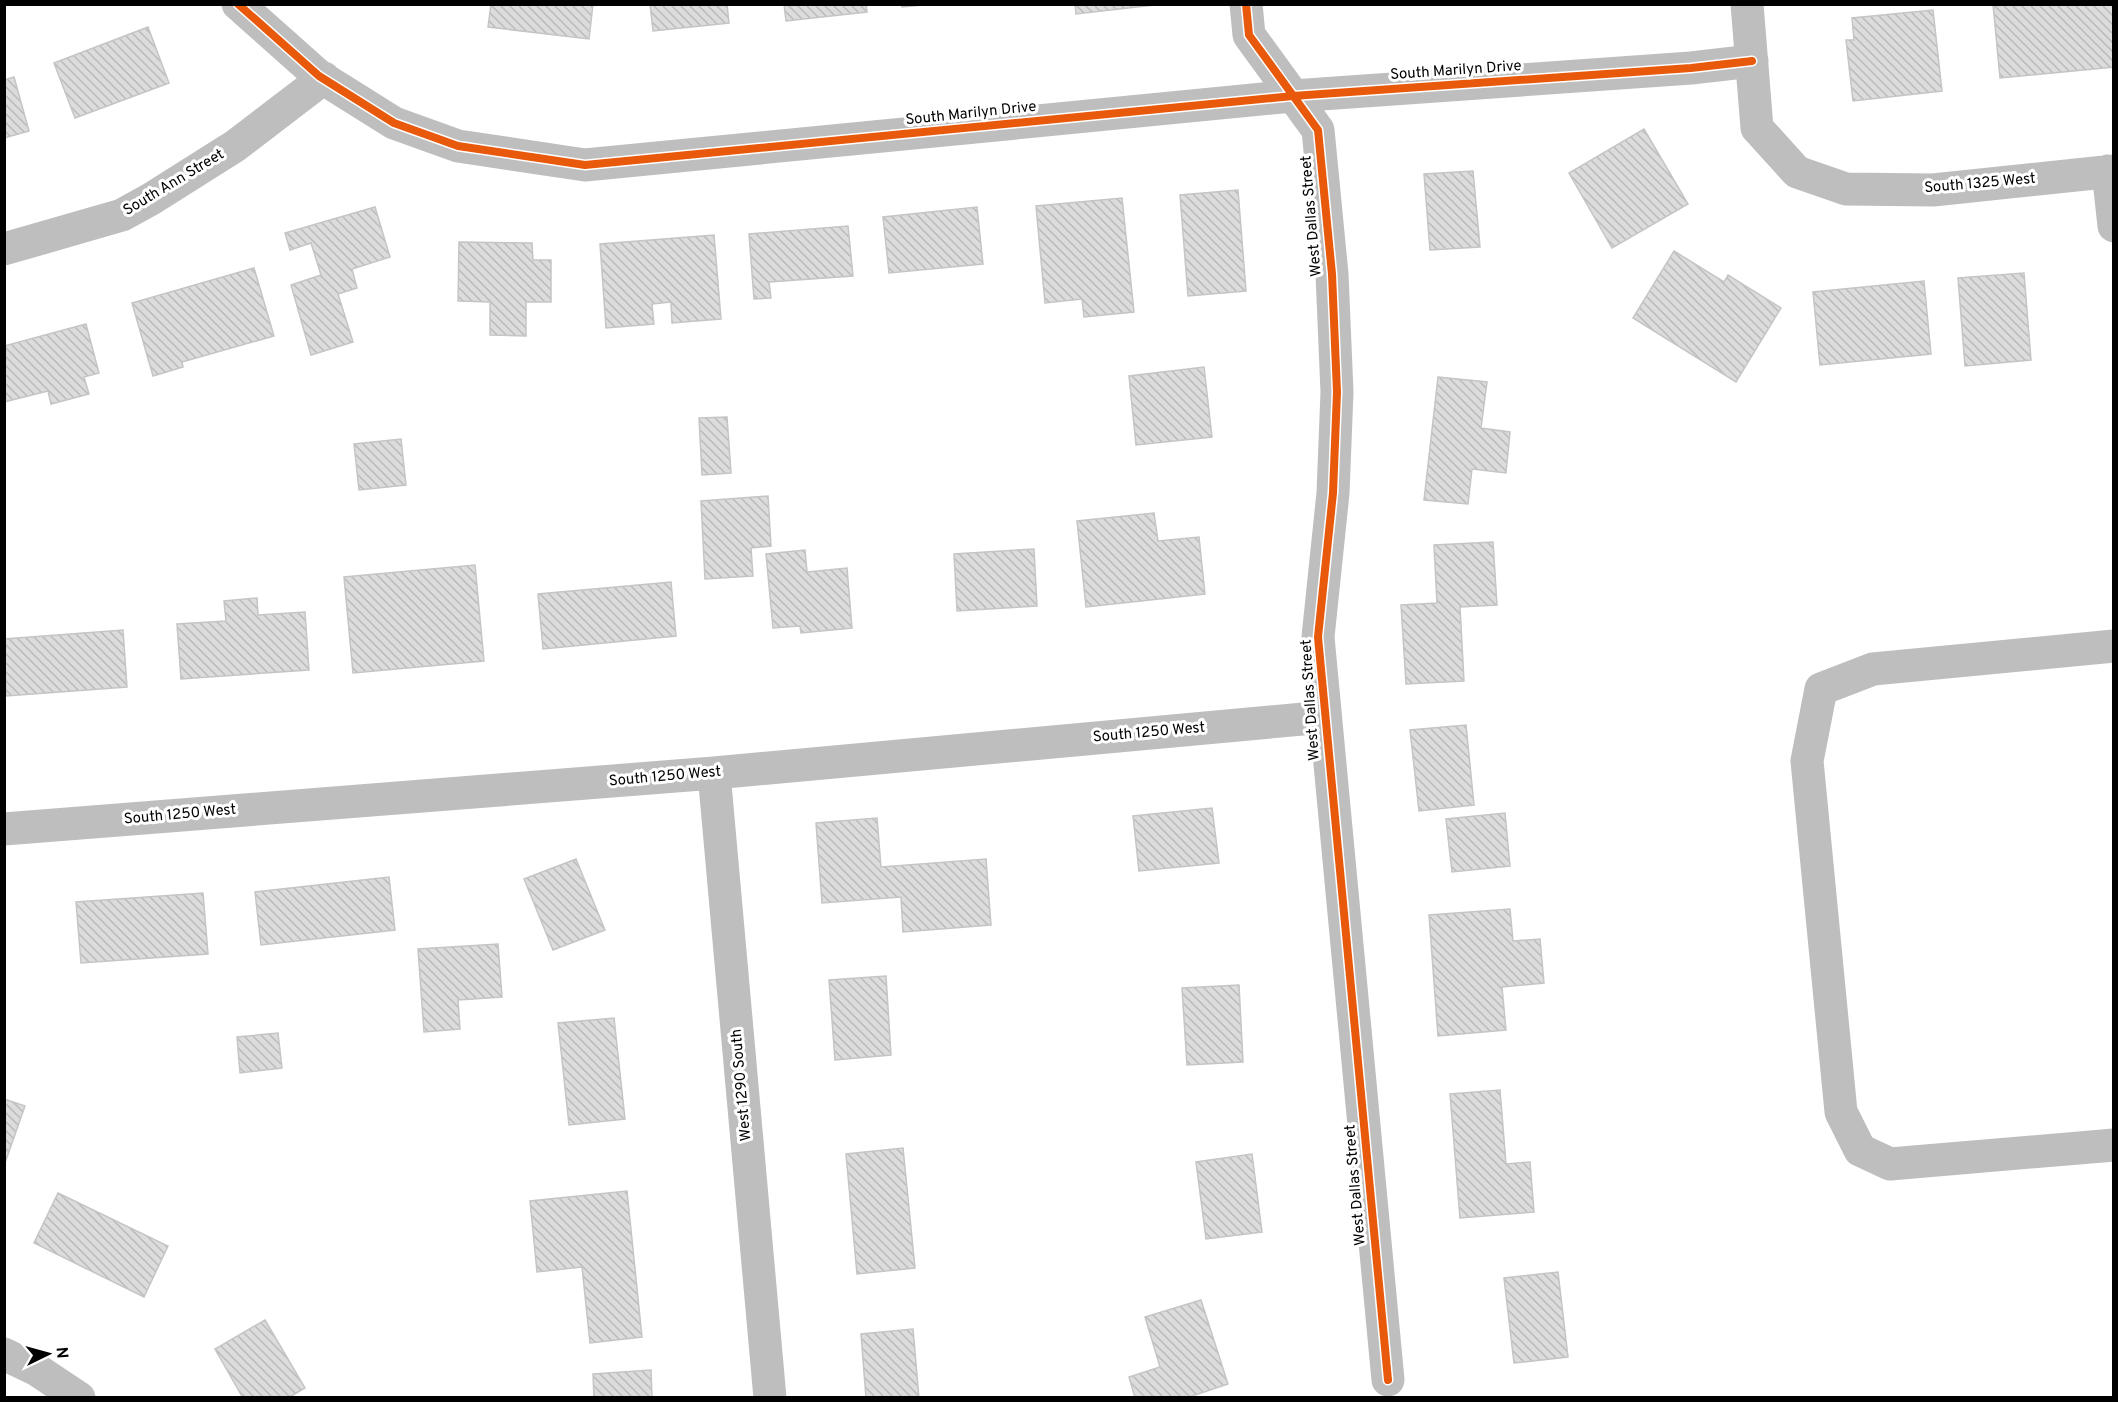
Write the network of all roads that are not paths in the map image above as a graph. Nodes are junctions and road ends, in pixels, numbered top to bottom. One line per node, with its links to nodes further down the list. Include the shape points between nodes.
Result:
1 (238, 4): 5 (street, South Marilyn Drive)
2 (1246, 4): 6 (street, West Dallas Street, via 1249,35)
3 (1748, 4): 4 (street, South 1325 West)
4 (1752, 61): 6 (street, South Marilyn Drive); 7 (street, South 1325 West, via 1757,128 1797,172 1846,189 1933,190)
5 (324, 78): 6 (street, South Marilyn Drive, via 394,123 458,146 585,165); 9 (street, South Ann Street, via 235,146 151,200 122,215)
6 (1293, 96): 11 (street, West Dallas Street, via 1318,130 1332,274 1337,392 1318,637)
7 (2111, 171): 8 (street)
8 (2114, 226)
9 (4, 249)
10 (2114, 646): 14 (street, via 1873,669 1821,689 1807,760 1841,1112 1860,1150 1890,1164)
11 (1325, 717): 12 (street, South 1250 West); 16 (street, West Dallas Street)
12 (714, 773): 13 (street, South 1250 West); 18 (street, West 1290 South)
13 (4, 829)
14 (2114, 1145)
15 (4, 1354): 17 (street)
16 (1388, 1380)
17 (79, 1398)
18 (770, 1398)

